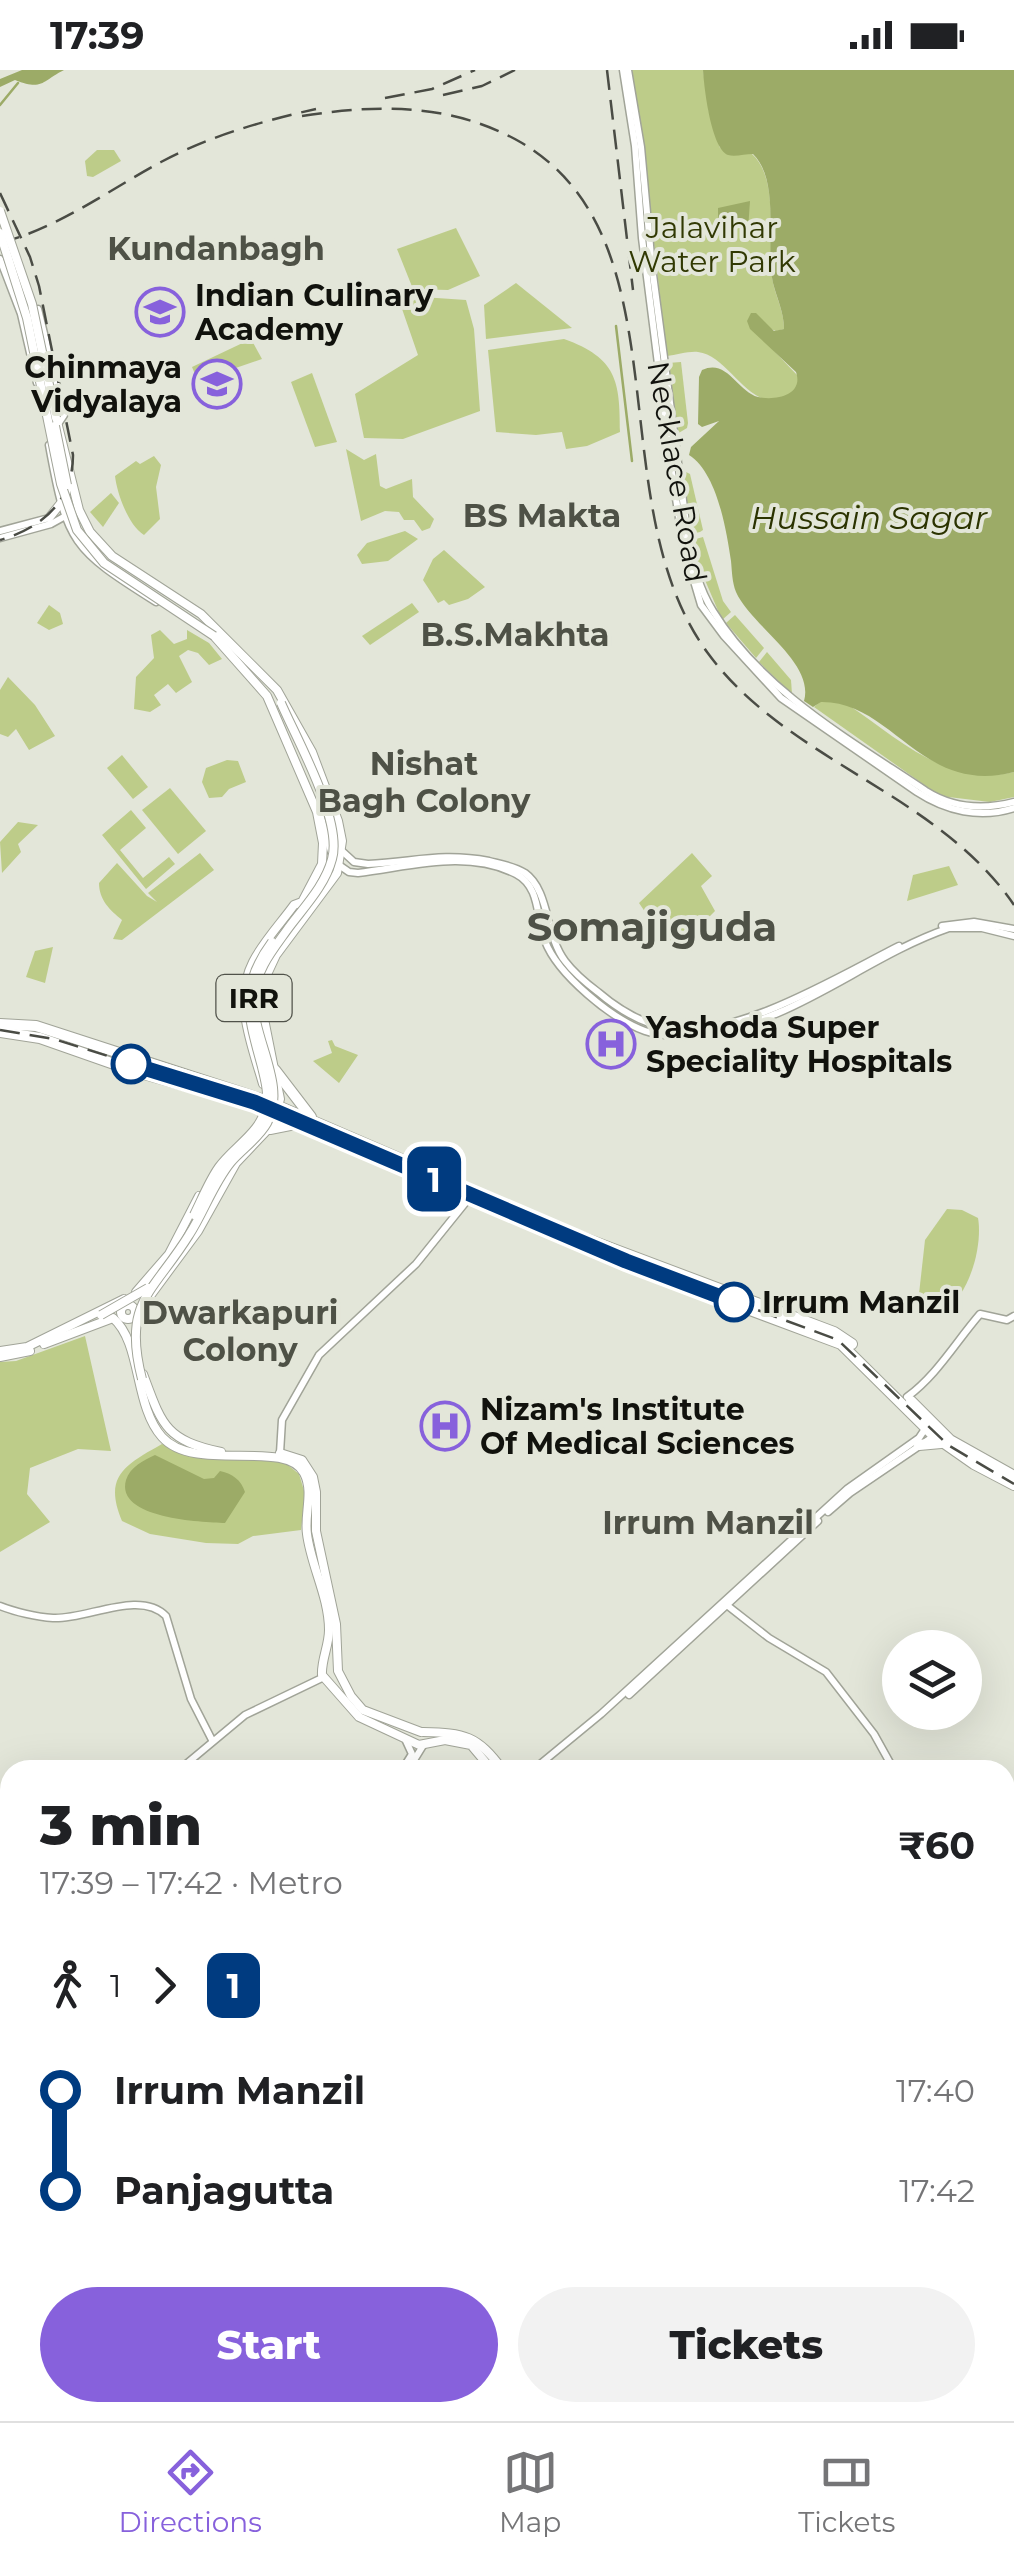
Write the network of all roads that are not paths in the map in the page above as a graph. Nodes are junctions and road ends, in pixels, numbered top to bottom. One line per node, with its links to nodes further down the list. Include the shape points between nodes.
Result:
1 (625, 70): 17 (main road, Necklace Road, via 641,148 648,268 674,466 704,594 733,638 795,704 922,792 972,807)
2 (0, 211): 6 (main road, IRR, bridge, via 32,304)
3 (0, 234): 4 (main road, IRR, bridge)
4 (4, 261): 5 (main road); 7 (main road, IRR, bridge, via 31,316 67,486); 14 (main road, IRR, bridge, via 27,318 76,530 108,566)
5 (21, 314): 6 (main road, via 38,309 64,415); 7 (main road)
6 (57, 421): 8 (main road, IRR)
7 (60, 503): 9 (main road); 10 (main road)
8 (79, 510): 9 (main road); 12 (main road, IRR)
9 (65, 516): 11 (main road); 13 (main road, IRR, via 80,546)
10 (49, 518): 11 (main road)
11 (0, 535)
12 (112, 556): 13 (main road); 15 (main road, IRR, via 201,614)
13 (103, 568): 14 (main road, IRR)
14 (228, 650): 16 (main road, IRR, via 267,696)
15 (268, 682): 18 (main road, IRR, via 312,752 338,820); 36 (main road, IRR, bridge, via 332,820 332,862 255,985 256,1022 272,1088 270,1117 222,1174)
16 (312, 797): 19 (main road, IRR); 22 (main road, IRR, via 324,854)
17 (1014, 805)
18 (342, 851): 19 (main road, IRR); 23 (main road, via 368,864 454,855 523,872 540,892 551,937 570,967 614,1004 677,1030 754,1015 951,922 984,922)
19 (340, 867): 20 (main road); 21 (main road, IRR)
20 (349, 872): 21 (main road); 23 (main road, via 452,860 518,875 534,892 546,944 564,969 616,1016 660,1034 763,1020 948,928)
21 (329, 885): 24 (main road, IRR, via 266,972)
22 (302, 902): 25 (main road, IRR, via 252,962); 35 (main road, IRR, bridge, via 254,968 248,993 265,1111 216,1172)
23 (1014, 933)
24 (263, 1018): 25 (main road, IRR); 27 (main road, IRR)
25 (246, 1021): 28 (main road, IRR)
26 (0, 1031): 28 (highway)
27 (275, 1070): 29 (main road, IRR); 30 (highway)
28 (259, 1103): 29 (highway); 35 (main road, IRR)
29 (278, 1110): 30 (highway); 31 (highway); 32 (main road)
30 (317, 1122): 34 (highway)
31 (300, 1123): 32 (highway); 33 (highway)
32 (270, 1128): 38 (main road, via 236,1163)
33 (470, 1197): 34 (highway); 47 (main road, via 416,1264 319,1355 282,1420)
34 (598, 1248): 42 (highway)
35 (169, 1254): 37 (main road, IRR)
36 (152, 1285): 39 (main road, bridge); 46 (main road, IRR, bridge, via 134,1342 150,1407 165,1435)
37 (140, 1289): 39 (main road); 39 (main road)
38 (148, 1300): 39 (main road); 41 (main road)
39 (120, 1315): 41 (main road, IRR); 43 (main road); 43 (main road, via 21,1354); 51 (main road, via 149,1414 167,1442 197,1454 282,1457 303,1470 307,1533)
40 (1014, 1316): 44 (main road, via 980,1314 936,1373)
41 (138, 1327): 46 (main road, IRR, via 143,1373 164,1426 183,1442)
42 (817, 1330): 44 (highway, via 852,1344); 45 (highway, via 847,1348 915,1416)
43 (0, 1354)
44 (907, 1397): 48 (highway, via 950,1440)
45 (927, 1438): 48 (highway); 50 (main road, via 850,1492); 62 (main road, via 847,1489)
46 (214, 1451): 47 (main road, IRR)
47 (280, 1453): 51 (main road, via 302,1460 315,1484)
48 (1011, 1480)
49 (0, 1606): 55 (main road, via 54,1618 138,1604 159,1609)
50 (728, 1606): 63 (main road); 64 (main road, via 826,1672)
51 (333, 1641): 52 (main road); 53 (main road, via 338,1670 363,1710)
52 (322, 1674): 54 (main road, via 359,1716); 55 (main road)
53 (422, 1732): 56 (main road, via 416,1735); 61 (main road, via 476,1740)
54 (401, 1736): 56 (main road); 58 (main road, via 412,1750)
55 (212, 1740): 57 (main road)
56 (420, 1743): 59 (main road); 60 (main road, via 471,1745)
57 (190, 1760)
58 (408, 1760)
59 (411, 1760)
60 (484, 1760)
61 (494, 1760)
62 (548, 1760)
63 (548, 1760)
64 (888, 1760)

